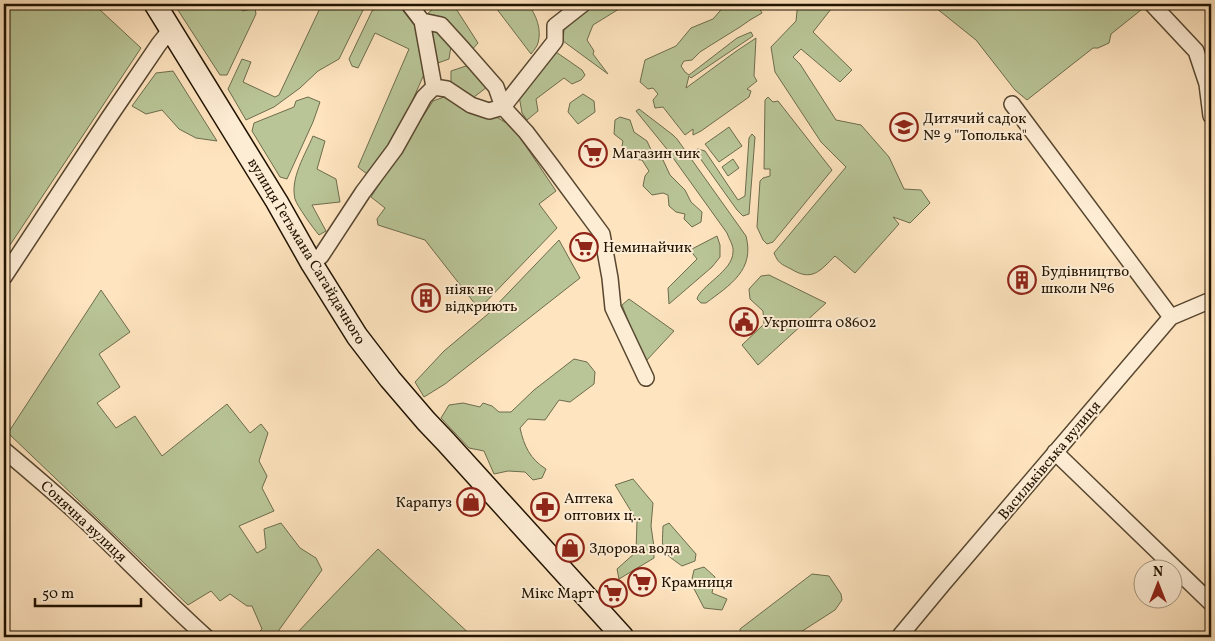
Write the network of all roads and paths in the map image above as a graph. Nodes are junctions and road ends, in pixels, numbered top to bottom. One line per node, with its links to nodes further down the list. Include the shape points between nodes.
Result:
1 (155, 4): 6 (main road, вулиця Гетьмана Сагайдачного)
2 (409, 4): 5 (street)
3 (583, 4): 9 (street, via 555,26 555,41)
4 (1152, 4): 10 (street, via 1196,51)
5 (422, 21): 7 (street); 9 (street, via 440,25 461,47 496,87)
6 (171, 29): 11 (main road, вулиця Гетьмана Сагайдачного); 12 (street)
7 (434, 87): 9 (street, via 447,89 471,105 489,110); 11 (street, via 424,97 395,149 321,256)
8 (1012, 104): 14 (street)
9 (503, 106): 15 (street, via 602,234 613,308)
10 (1211, 116)
11 (312, 264): 20 (main road, вулиця Гетьмана Сагайдачного, via 357,336 390,379)
12 (4, 277)
13 (1211, 300): 14 (street, Васильківська вулиця)
14 (1171, 317): 17 (street, Васильківська вулиця)
15 (646, 378)
16 (4, 450): 19 (street, Сонячна вулиця, via 95,530)
17 (1055, 452): 18 (street); 21 (street, Васильківська вулиця)
18 (1211, 603)
19 (206, 637)
20 (623, 637)
21 (899, 637)

